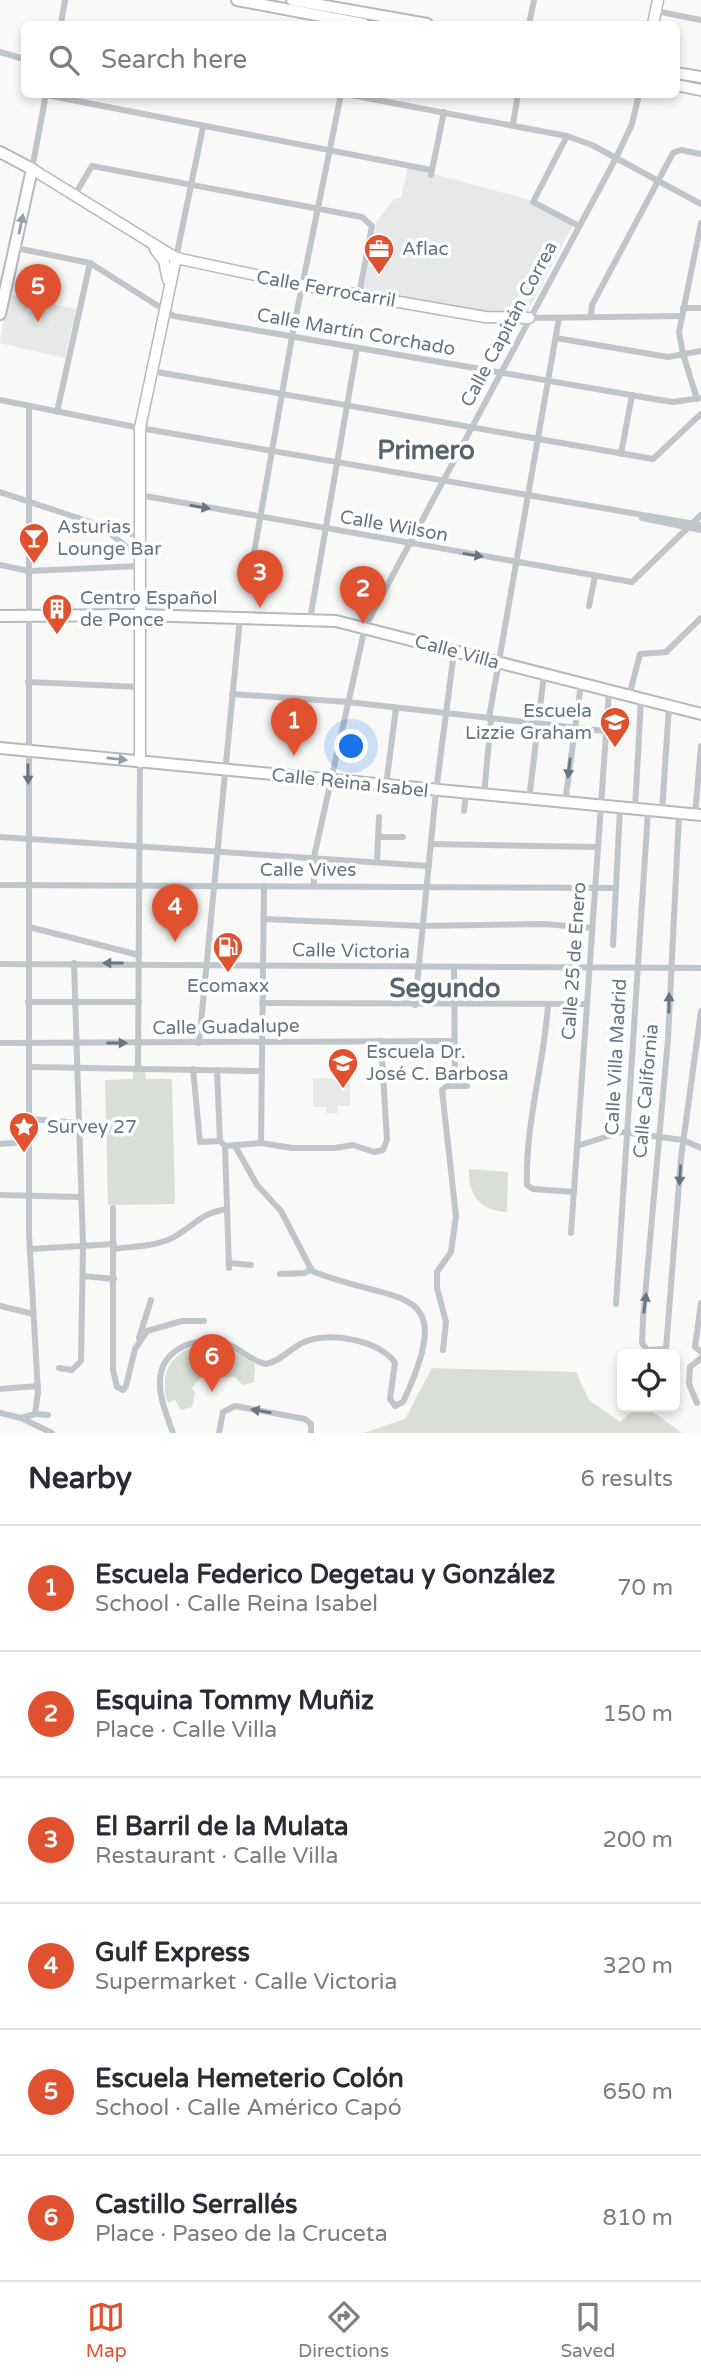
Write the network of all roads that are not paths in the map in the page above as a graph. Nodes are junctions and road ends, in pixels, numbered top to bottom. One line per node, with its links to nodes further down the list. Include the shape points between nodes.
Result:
1 (65, 0): 7 (street)
2 (237, 0): 8 (main road)
3 (292, 0): 8 (main road)
4 (534, 0): 9 (street)
5 (657, 5): 6 (street)
6 (701, 20)
7 (62, 21)
8 (357, 21)
9 (530, 21)
10 (0, 52): 11 (street)
11 (21, 58)
12 (680, 74): 13 (main road)
13 (701, 77)
14 (680, 86): 15 (main road)
15 (701, 90)
16 (45, 98): 30 (street)
17 (61, 98): 24 (street)
18 (342, 98): 26 (street)
19 (365, 98): 22 (street)
20 (517, 98): 23 (street)
21 (638, 98): 29 (street, Calle Capitán Correa)
22 (444, 112): 23 (street); 26 (street, via 431,173)
23 (513, 124): 25 (street)
24 (203, 127): 26 (street); 32 (street)
25 (568, 136): 29 (street); 37 (street, via 533,202)
26 (330, 151): 35 (street)
27 (0, 152): 30 (main road, Calle Ferrocarril)
28 (701, 154): 31 (street, via 673,153)
29 (616, 158): 31 (street); 37 (street, Calle Capitán Correa)
30 (32, 169): 33 (street, Calle Ferrocarril); 39 (main road, one-way to 30)
31 (659, 180): 34 (street); 50 (street, via 592,305)
32 (193, 185): 33 (street, via 92,166); 35 (street); 41 (street)
33 (73, 197): 38 (street, Calle Ferrocarril)
34 (701, 204)
35 (318, 209): 44 (street); 45 (street, via 362,217 372,226)
36 (701, 223): 40 (street)
37 (578, 225): 52 (street, Calle Capitán Correa)
38 (150, 244): 41 (street, Calle Ferrocarril); 43 (street, via 164,261)
39 (16, 248): 42 (street); 49 (main road)
40 (698, 254): 46 (street)
41 (176, 258): 43 (street); 44 (street, Calle Ferrocarril)
42 (90, 263): 48 (street, Calle Martín Corchado); 68 (street)
43 (169, 284): 48 (street)
44 (302, 285): 45 (street, Calle Ferrocarril); 54 (street)
45 (359, 295): 52 (street, Calle Ferrocarril, via 485,317)
46 (683, 308): 47 (street); 51 (street)
47 (701, 308)
48 (163, 311): 54 (street, Calle Martín Corchado); 59 (street)
49 (0, 314)
50 (592, 316): 51 (street, Calle Ferrocarril); 53 (street, Calle Ferrocarril)
51 (681, 316): 58 (street)
52 (529, 318): 53 (street, Calle Ferrocarril); 60 (street, Calle Capitán Correa)
53 (559, 318): 55 (street)
54 (292, 337): 56 (street, Calle Martín Corchado); 62 (street)
55 (556, 338): 58 (street, via 668,357); 61 (street)
56 (357, 348): 60 (street, Calle Martín Corchado); 67 (street)
57 (701, 351): 58 (street)
58 (682, 354): 64 (street)
59 (151, 371): 62 (street); 70 (street)
60 (500, 373): 61 (street, Calle Martín Corchado); 71 (street, Calle Capitán Correa)
61 (548, 381): 63 (street, Calle Martín Corchado); 72 (street)
62 (280, 394): 67 (street); 73 (street)
63 (632, 395): 64 (street, Calle Martín Corchado, via 673,402); 74 (street)
64 (699, 398)
65 (0, 400): 66 (street)
66 (29, 406): 68 (street); 80 (street)
67 (347, 406): 71 (street); 75 (street)
68 (57, 412): 70 (street)
69 (701, 414): 74 (street, via 653,460)
70 (140, 428): 73 (street); 78 (street)
71 (472, 429): 72 (street); 76 (street, Calle Capitán Correa)
72 (538, 439): 74 (street); 79 (street)
73 (271, 452): 75 (street); 82 (street)
74 (621, 454)
75 (336, 463): 76 (street); 86 (street)
76 (442, 482): 79 (street); 88 (street, Calle Capitán Correa)
77 (0, 492): 80 (street)
78 (139, 495): 82 (street, Calle Wilson, one-way to 82); 87 (street)
79 (527, 495): 84 (street); 91 (street)
80 (28, 501): 83 (street); 93 (street)
81 (701, 515): 84 (street)
82 (261, 518): 86 (street, Calle Wilson); 89 (street)
83 (99, 525): 87 (street); 90 (street)
84 (691, 526): 85 (street); 94 (street, Calle Wilson, via 632,582)
85 (701, 528)
86 (325, 530): 88 (street, Calle Wilson); 101 (street)
87 (140, 536): 90 (street)
88 (409, 545): 91 (street, Calle Wilson, one-way to 91); 102 (street, Calle Capitán Correa)
89 (254, 553)
90 (140, 561): 93 (street); 96 (street)
91 (516, 562): 94 (street, Calle Wilson); 104 (street)
92 (0, 565): 93 (street)
93 (29, 571): 98 (street)
94 (595, 576): 95 (street)
95 (589, 607)
96 (140, 615): 98 (main road, Calle Villa); 99 (main road, Calle Villa); 108 (street)
97 (0, 616): 98 (main road, Calle Villa)
98 (29, 616): 106 (street)
99 (240, 618): 101 (main road, Calle Villa); 110 (street)
100 (701, 618): 111 (street, via 666,652 640,654)
101 (310, 619): 102 (main road, Calle Villa)
102 (365, 627): 103 (main road, Calle Villa); 113 (street, Calle Capitán Correa)
103 (454, 652): 104 (main road, Calle Villa); 116 (street)
104 (499, 664): 105 (main road, Calle Villa); 118 (street)
105 (544, 674): 107 (main road, Calle Villa); 119 (street)
106 (28, 682): 108 (street); 124 (street)
107 (580, 684): 109 (main road, Calle Villa); 120 (street)
108 (140, 687): 125 (street)
109 (609, 691): 111 (main road, Calle Villa); 121 (street, Calle 25 de Enero)
110 (232, 694): 113 (street); 126 (street)
111 (629, 696): 112 (main road, Calle Villa)
112 (641, 699): 114 (main road, Calle Villa); 136 (street)
113 (348, 702): 115 (street); 127 (street, Calle Capitán Correa)
114 (669, 706): 117 (main road, Calle Villa); 139 (street)
115 (396, 708): 116 (street); 128 (street)
116 (446, 713): 118 (street); 129 (street)
117 (701, 714)
118 (490, 718): 119 (street); 131 (street)
119 (537, 723): 120 (street); 132 (street)
120 (574, 728): 121 (street); 133 (street, one-way to 133)
121 (605, 732): 134 (street, Calle 25 de Enero)
122 (701, 746): 141 (street)
123 (0, 748): 124 (main road, Calle Reina Isabel)
124 (28, 750): 125 (main road, Calle Reina Isabel, one-way to 125); 146 (street, one-way to 146)
125 (140, 762): 126 (main road, Calle Reina Isabel); 148 (street)
126 (225, 770): 127 (main road, Calle Reina Isabel); 150 (street)
127 (330, 781): 128 (main road, Calle Reina Isabel); 151 (street, Calle Capitán Correa)
128 (386, 786): 129 (main road, Calle Reina Isabel)
129 (436, 791): 130 (main road, Calle Reina Isabel); 147 (street)
130 (466, 794): 131 (main road, Calle Reina Isabel); 137 (street)
131 (484, 796): 132 (main road, Calle Reina Isabel)
132 (529, 800): 133 (main road, Calle Reina Isabel)
133 (565, 804): 134 (main road, Calle Reina Isabel)
134 (600, 807): 135 (main road, Calle Reina Isabel); 149 (street, Calle 25 de Enero)
135 (620, 809): 136 (main road, Calle Reina Isabel); 162 (street)
136 (635, 810): 138 (main road, Calle Reina Isabel)
137 (464, 811)
138 (648, 811): 139 (main road, Calle Reina Isabel); 178 (street, Calle Villa Madrid)
139 (662, 813): 140 (main road, Calle Reina Isabel)
140 (679, 814): 141 (main road, Calle Reina Isabel); 179 (street, Calle California)
141 (698, 815)
142 (379, 817): 144 (street)
143 (0, 837): 146 (street)
144 (379, 837): 145 (street); 152 (street)
145 (403, 837)
146 (29, 839): 148 (street); 156 (street)
147 (432, 844): 149 (street); 153 (street)
148 (139, 845): 150 (street); 155 (street)
149 (597, 847): 160 (street, Calle 25 de Enero)
150 (218, 851): 151 (street); 159 (street)
151 (314, 857): 152 (street); 158 (street, Calle Capitán Correa)
152 (377, 862): 153 (street)
153 (429, 866): 161 (street)
154 (0, 885): 156 (street, Calle Vives)
155 (139, 885): 156 (street, Calle Vives); 159 (street, Calle Vives); 168 (street)
156 (28, 886): 165 (street)
157 (264, 886): 158 (street, Calle Vives); 159 (street, Calle Vives); 163 (street)
158 (314, 886): 161 (street, Calle Vives)
159 (213, 887): 173 (street)
160 (595, 887): 161 (street, Calle Vives); 162 (street, Calle Vives); 166 (street, Calle 25 de Enero)
161 (427, 888): 164 (street)
162 (615, 888): 167 (street)
163 (264, 919): 164 (street); 174 (street)
164 (422, 926): 166 (street); 175 (street)
165 (29, 927): 168 (street); 172 (street)
166 (591, 928): 177 (street, Calle 25 de Enero)
167 (613, 945)
168 (139, 955): 170 (street)
169 (74, 963): 170 (street, Calle Victoria, one-way to 169); 172 (street, Calle Victoria); 182 (street)
170 (139, 963): 173 (street, Calle Victoria); 183 (street)
171 (0, 964): 172 (street, Calle Victoria)
172 (29, 965): 181 (street)
173 (206, 965): 174 (street, Calle Victoria); 197 (street)
174 (262, 965): 175 (street, Calle Victoria); 184 (street)
175 (418, 967): 176 (street, Calle Victoria); 186 (street)
176 (454, 967): 177 (street, Calle Victoria); 188 (street)
177 (588, 968): 178 (street, Calle Victoria); 185 (street, Calle 25 de Enero)
178 (637, 968): 179 (street, Calle Victoria); 208 (street, Calle Villa Madrid)
179 (670, 968): 180 (street, Calle Victoria); 209 (street, Calle California, one-way to 179)
180 (701, 968)
181 (28, 1002): 182 (street); 194 (street)
182 (77, 1002): 183 (street); 195 (street)
183 (139, 1002): 196 (street)
184 (262, 1003): 186 (street); 192 (street)
185 (586, 1004): 187 (street); 216 (street, Calle 25 de Enero)
186 (415, 1005): 188 (street)
187 (548, 1005): 188 (street); 218 (street, via 526,1182 533,1189)
188 (453, 1006): 191 (street)
189 (701, 1011): 210 (street)
190 (381, 1041): 191 (street, Calle Guadalupe); 192 (street, Calle Guadalupe); 213 (street, via 387,1140 383,1150)
191 (452, 1041): 204 (street)
192 (262, 1042): 197 (street, Calle Guadalupe); 203 (street)
193 (0, 1043): 194 (street, Calle Guadalupe)
194 (29, 1043): 195 (street, Calle Guadalupe); 198 (street)
195 (78, 1043): 196 (street, Calle Guadalupe, one-way to 196); 199 (street)
196 (139, 1043): 197 (street, Calle Guadalupe); 200 (street)
197 (199, 1043)
198 (30, 1067): 199 (street); 206 (street)
199 (78, 1067): 200 (street); 207 (street)
200 (138, 1067): 201 (street)
201 (193, 1069): 202 (street); 212 (street, via 200,1142)
202 (217, 1070): 203 (street); 212 (street)
203 (261, 1071): 213 (street)
204 (455, 1086): 205 (street); 240 (street, via 442,1090 455,1224 451,1252 437,1272 446,1322)
205 (467, 1086)
206 (30, 1119): 207 (street); 211 (street)
207 (80, 1123): 221 (street)
208 (628, 1133): 209 (street); 216 (street); 235 (street, Calle Villa Madrid)
209 (657, 1136): 210 (street); 210 (street, Calle California, one-way to 209, via 666,1349 647,1350 642,1343)
210 (683, 1140): 217 (street)
211 (29, 1142): 214 (street); 220 (street)
212 (222, 1143): 215 (street); 223 (street)
213 (261, 1143): 215 (street)
214 (0, 1144)
215 (235, 1146): 229 (street, via 257,1185 281,1211)
216 (577, 1146): 218 (street, Calle 25 de Enero)
217 (701, 1148)
218 (574, 1192): 224 (street, Calle 25 de Enero)
219 (0, 1195): 220 (street)
220 (29, 1196): 221 (street); 227 (street)
221 (81, 1197): 225 (street)
222 (113, 1208): 226 (street)
223 (227, 1209): 226 (street, via 201,1216 169,1239 132,1249); 228 (street, via 230,1265)
224 (571, 1234)
225 (83, 1246): 226 (street); 227 (street); 231 (street)
226 (114, 1247): 232 (street)
227 (31, 1250): 237 (street)
228 (251, 1265)
229 (311, 1269): 230 (street); 253 (street, via 334,1280 400,1295 422,1316 426,1345 403,1402 395,1406 390,1402 396,1374 393,1360 360,1343 309,1340 266,1364 224,1343 198,1340 171,1355 162,1371 161,1392)
230 (280, 1274)
231 (83, 1276): 232 (street); 243 (street, via 81,1361 72,1370)
232 (114, 1279): 239 (street, via 113,1370 120,1390 126,1386)
233 (150, 1300): 239 (street)
234 (701, 1303): 241 (street)
235 (616, 1304)
236 (0, 1306): 237 (street)
237 (33, 1314): 244 (street)
238 (204, 1321): 239 (street, via 156,1326)
239 (138, 1344)
240 (443, 1350)
241 (699, 1351)
242 (701, 1358): 246 (street, via 690,1367 689,1377)
243 (59, 1368)
244 (38, 1386): 245 (street); 248 (street)
245 (0, 1389)
246 (697, 1403)
247 (27, 1405): 248 (street)
248 (35, 1412): 250 (street); 251 (street)
249 (0, 1413): 251 (street)
250 (48, 1415)
251 (21, 1418): 252 (street)
252 (52, 1433)
253 (173, 1433)
254 (219, 1433): 255 (street, one-way to 254, via 311,1424 305,1419 235,1406 223,1412)
255 (311, 1433)

